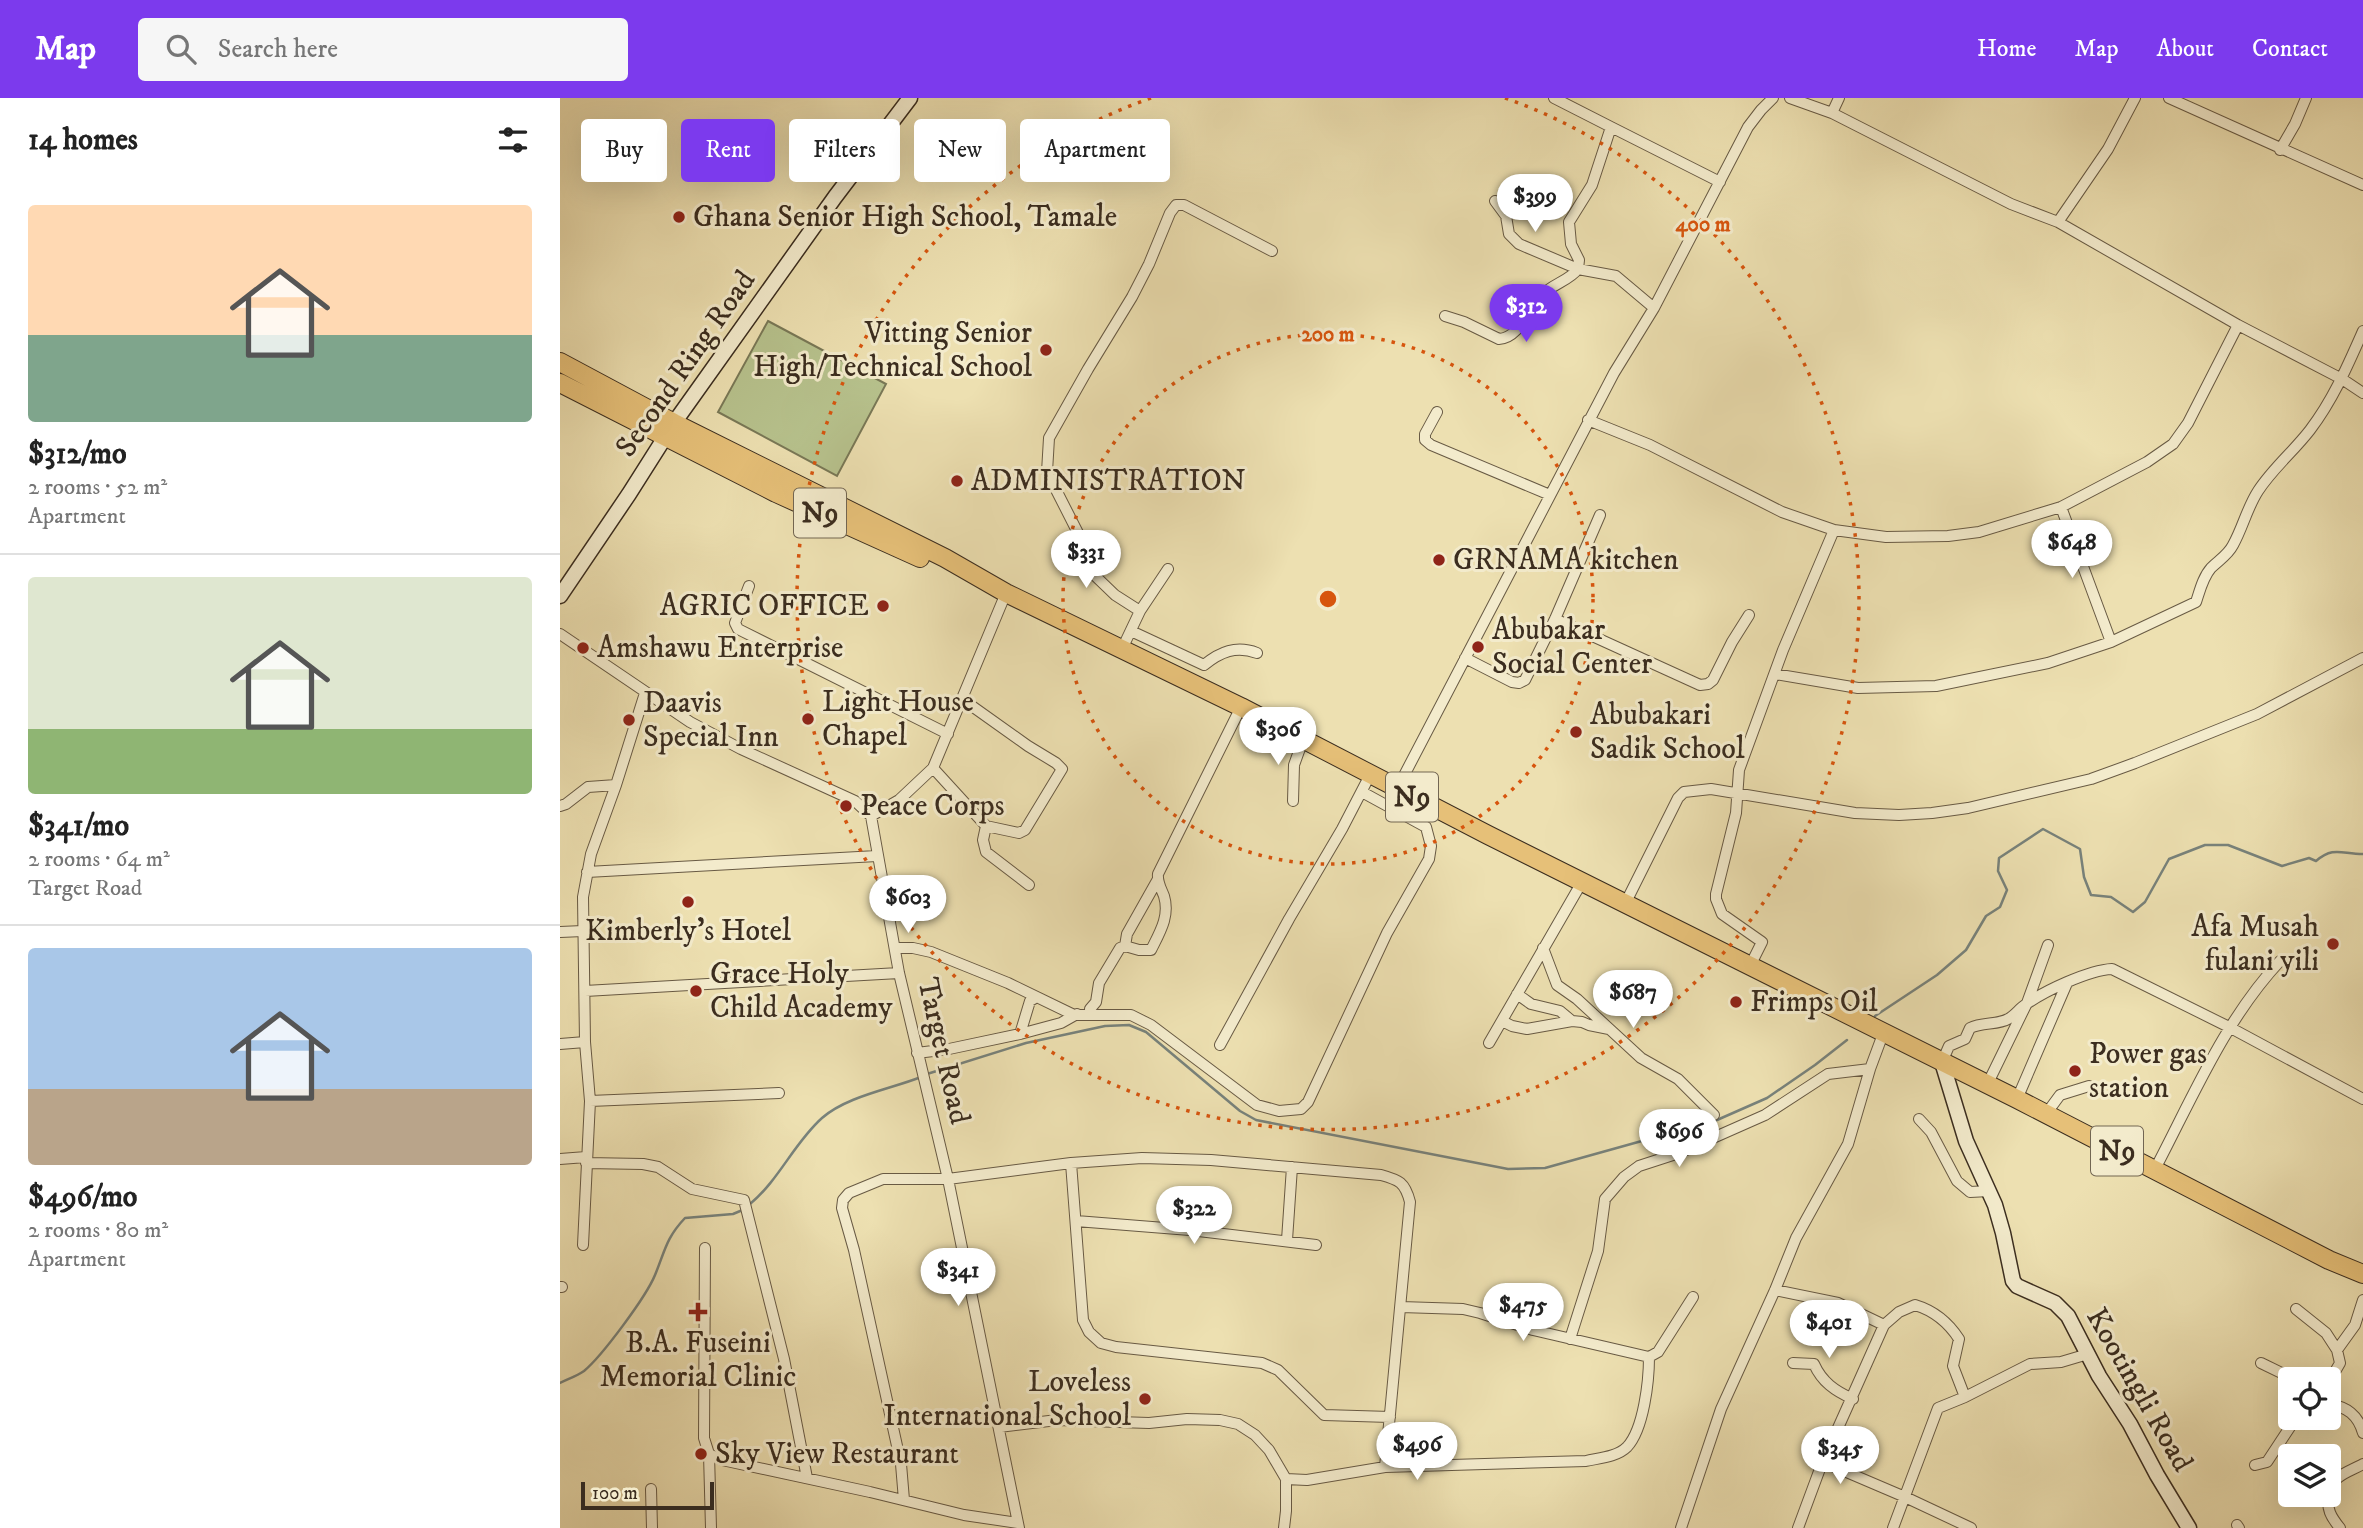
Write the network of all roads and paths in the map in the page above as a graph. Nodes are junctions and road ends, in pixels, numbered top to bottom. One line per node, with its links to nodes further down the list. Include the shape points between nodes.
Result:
1 (910, 98): 28 (street, Second Ring Road)
2 (1554, 98): 10 (street)
3 (1773, 98): 12 (street, via 1748,127)
4 (1790, 98): 9 (street)
5 (1839, 98): 9 (street)
6 (2135, 98): 15 (street, via 2108,149)
7 (2169, 98): 11 (street)
8 (2306, 98): 11 (street)
9 (1832, 113): 15 (street, via 2011,204)
10 (1611, 127): 12 (street); 17 (street, via 1592,185 1569,222)
11 (2280, 150): 13 (street)
12 (1720, 182): 18 (street)
13 (2363, 186)
14 (1495, 201): 17 (street, via 1519,244)
15 (2057, 222): 20 (street)
16 (1272, 251): 37 (street, via 1176,205 1132,298 1049,438 1047,472 1078,533 1088,569)
17 (1578, 269): 18 (street, via 1616,276); 19 (street, via 1542,295 1514,335 1504,339)
18 (1654, 308): 27 (street)
19 (1445, 316)
20 (2238, 325): 23 (street); 30 (street, via 2173,443 2147,462)
21 (2363, 331): 23 (street)
22 (560, 362): 28 (highway, N9)
23 (2342, 379): 25 (street); 42 (street, via 2309,432 2259,489 2233,546 2211,568 2196,602)
24 (560, 383): 28 (highway, N9)
25 (2363, 393)
26 (1437, 412): 29 (street, via 1425,440)
27 (1588, 420): 29 (street); 32 (street, via 1650,445 1782,512)
28 (669, 430): 35 (highway, N9, via 702,457 840,523); 36 (street, Second Ring Road)
29 (1550, 495): 45 (street)
30 (2061, 507): 32 (street, via 1979,533 1886,537); 42 (street)
31 (1600, 515): 39 (street)
32 (1834, 530): 47 (street)
33 (1168, 569): 37 (street)
34 (749, 586): 51 (street, via 735,623 737,629)
35 (1006, 593): 43 (highway, N9); 49 (street)
36 (560, 596)
37 (1140, 611): 40 (street)
38 (1749, 615): 39 (street, via 1713,680 1700,685)
39 (1555, 619): 45 (street, via 1519,683)
40 (1131, 631): 43 (street); 44 (street, via 1204,665 1216,655 1236,649)
41 (560, 634): 48 (street)
42 (2112, 642): 47 (street, via 2048,663 1936,686 1858,688)
43 (1122, 649): 50 (highway, N9)
44 (1257, 653)
45 (1465, 657): 56 (street)
46 (2363, 658): 58 (street, via 2257,714 2135,763 2011,799 1899,815 1855,813)
47 (1774, 674): 58 (street, via 1739,770)
48 (645, 693): 55 (street); 61 (street, via 713,735 855,801)
49 (962, 699): 51 (street); 62 (street, via 1062,769 1025,830 1019,833)
50 (1241, 707): 52 (highway, N9); 65 (street)
51 (948, 734): 53 (street)
52 (1303, 740): 54 (highway, N9); 59 (street, via 1294,765)
53 (933, 768): 61 (street, via 899,800); 62 (street)
54 (1370, 775): 56 (highway, N9); 57 (street)
55 (616, 785): 60 (street, via 588,787); 64 (street)
56 (1397, 789): 66 (highway, N9)
57 (1362, 792): 85 (street, via 1426,827 1429,859 1387,933 1301,1109 1279,1111 1257,1105 1151,1025 1130,1015); 95 (street)
58 (1737, 794): 68 (street, via 1711,789 1684,792); 76 (street, via 1716,900 1722,914 1762,942)
59 (1293, 801)
60 (560, 806)
61 (871, 816): 63 (street, Target Road)
62 (985, 826): 67 (street, via 986,852)
63 (877, 856): 64 (street); 73 (street, Target Road)
64 (587, 872): 69 (street)
65 (1158, 878): 72 (street); 72 (street, via 1166,906 1164,924 1151,950)
66 (1582, 883): 68 (highway, N9); 74 (street)
67 (1029, 885)
68 (1625, 904): 76 (highway, N9)
69 (583, 931): 70 (street); 79 (street)
70 (560, 932)
71 (2048, 945): 82 (street)
72 (1125, 946): 83 (street, via 1099,983)
73 (895, 948): 77 (street, Target Road); 81 (street, via 931,952)
74 (1543, 948): 80 (street); 89 (street, via 1557,985)
75 (2280, 961): 88 (street)
76 (1750, 966): 90 (highway, N9)
77 (900, 973): 79 (street); 96 (street, Target Road)
78 (2067, 983): 82 (street); 88 (street, via 2112,969); 102 (street)
79 (585, 990): 92 (street)
80 (1517, 994): 86 (street); 87 (street, via 1531,1004 1560,1011)
81 (1037, 997): 84 (street); 91 (street, via 1030,1001)
82 (2028, 1003): 97 (street, via 2006,1021 1970,1028 1965,1039 1949,1046); 99 (street)
83 (1090, 1009): 84 (street); 85 (street)
84 (1074, 1016): 85 (street); 91 (street)
85 (1109, 1017)
86 (1502, 1021): 87 (street, via 1527,1029); 93 (street)
87 (1572, 1021): 89 (street)
88 (2229, 1027): 103 (street); 112 (street)
89 (1609, 1029): 106 (street, via 1641,1058 1678,1079)
90 (1877, 1031): 97 (highway, N9); 98 (street)
91 (1020, 1034): 96 (street)
92 (585, 1042): 94 (street); 104 (street)
93 (1489, 1043)
94 (560, 1044)
95 (1220, 1045)
96 (918, 1056): 113 (street, Target Road)
97 (1942, 1062): 99 (highway, N9); 114 (street, Kootingli Road, via 1966,1142)
98 (1870, 1069): 121 (street, via 1848,1144 1802,1226); 127 (street, via 1828,1074 1765,1115 1639,1166 1624,1177 1605,1199 1598,1251)
99 (1987, 1085): 102 (highway, N9)
100 (2089, 1086): 105 (street, via 2060,1095)
101 (779, 1093): 104 (street)
102 (2017, 1099): 105 (highway, N9)
103 (2363, 1099)
104 (590, 1101): 109 (street)
105 (2046, 1114): 112 (highway, N9)
106 (1714, 1115)
107 (1919, 1119): 114 (street, via 1957,1181 1970,1192)
108 (560, 1160): 109 (street)
109 (586, 1160): 117 (street); 148 (street, via 658,1167 692,1189 744,1200 785,1359)
110 (1071, 1163): 111 (street, via 1142,1158); 113 (street); 115 (street)
111 (1292, 1167): 116 (street); 124 (street, via 1381,1175 1407,1189 1410,1202)
112 (2154, 1171): 120 (highway, N9)
113 (948, 1179): 139 (street, Target Road); 152 (street, via 883,1179 843,1200 901,1464)
114 (1989, 1191): 129 (street, Kootingli Road, via 2013,1281 2063,1308)
115 (1076, 1221): 116 (street); 138 (street, via 1083,1320 1101,1343 1262,1363 1278,1370 1324,1415)
116 (1287, 1240): 118 (street)
117 (583, 1244)
118 (1316, 1245)
119 (705, 1248): 142 (street, via 704,1438)
120 (2363, 1274)
121 (1775, 1290): 126 (street, via 1838,1303); 158 (street, via 1721,1409)
122 (1693, 1297): 130 (street, via 1658,1352)
123 (2363, 1300): 128 (street, via 2355,1325)
124 (1401, 1307): 127 (street, via 1462,1309); 138 (street)
125 (2296, 1309): 128 (street, via 2326,1333)
126 (1884, 1325): 135 (street, via 1915,1305 1950,1325 1959,1339 1953,1366); 136 (street)
127 (1570, 1339): 130 (street)
128 (2337, 1350): 133 (street)
129 (2088, 1354): 135 (street, via 2030,1364); 162 (street, Kootingli Road)
130 (1648, 1357): 146 (street, via 1648,1393 1634,1434 1627,1447 1612,1455 1586,1461)
131 (1793, 1363): 136 (street, via 1814,1364 1820,1378)
132 (2261, 1363): 134 (street)
133 (2338, 1367)
134 (2278, 1371)
135 (1965, 1397): 151 (street, via 1938,1408)
136 (1853, 1399): 145 (street)
137 (2341, 1406): 141 (street, via 2356,1416)
138 (1390, 1417): 146 (street)
139 (999, 1427): 149 (street, via 1056,1420 1220,1420 1255,1435); 154 (street, Target Road)
140 (2288, 1430): 144 (street, via 2267,1462)
141 (2363, 1433)
142 (709, 1454): 148 (street); 156 (street)
143 (2363, 1464): 147 (street)
144 (2255, 1465)
145 (1821, 1466): 151 (street, via 1829,1465); 159 (street)
146 (1385, 1467): 149 (street, via 1307,1480)
147 (2341, 1475)
148 (807, 1478): 152 (street)
149 (1286, 1479): 157 (street)
150 (651, 1489): 155 (street)
151 (1905, 1497): 160 (street); 161 (street)
152 (904, 1500): 154 (street)
153 (2328, 1507): 163 (street)
154 (1019, 1526)
155 (652, 1528)
156 (711, 1528)
157 (1284, 1528)
158 (1681, 1528)
159 (1798, 1528)
160 (1893, 1528)
161 (1971, 1528)
162 (2189, 1528)
163 (2340, 1528)

